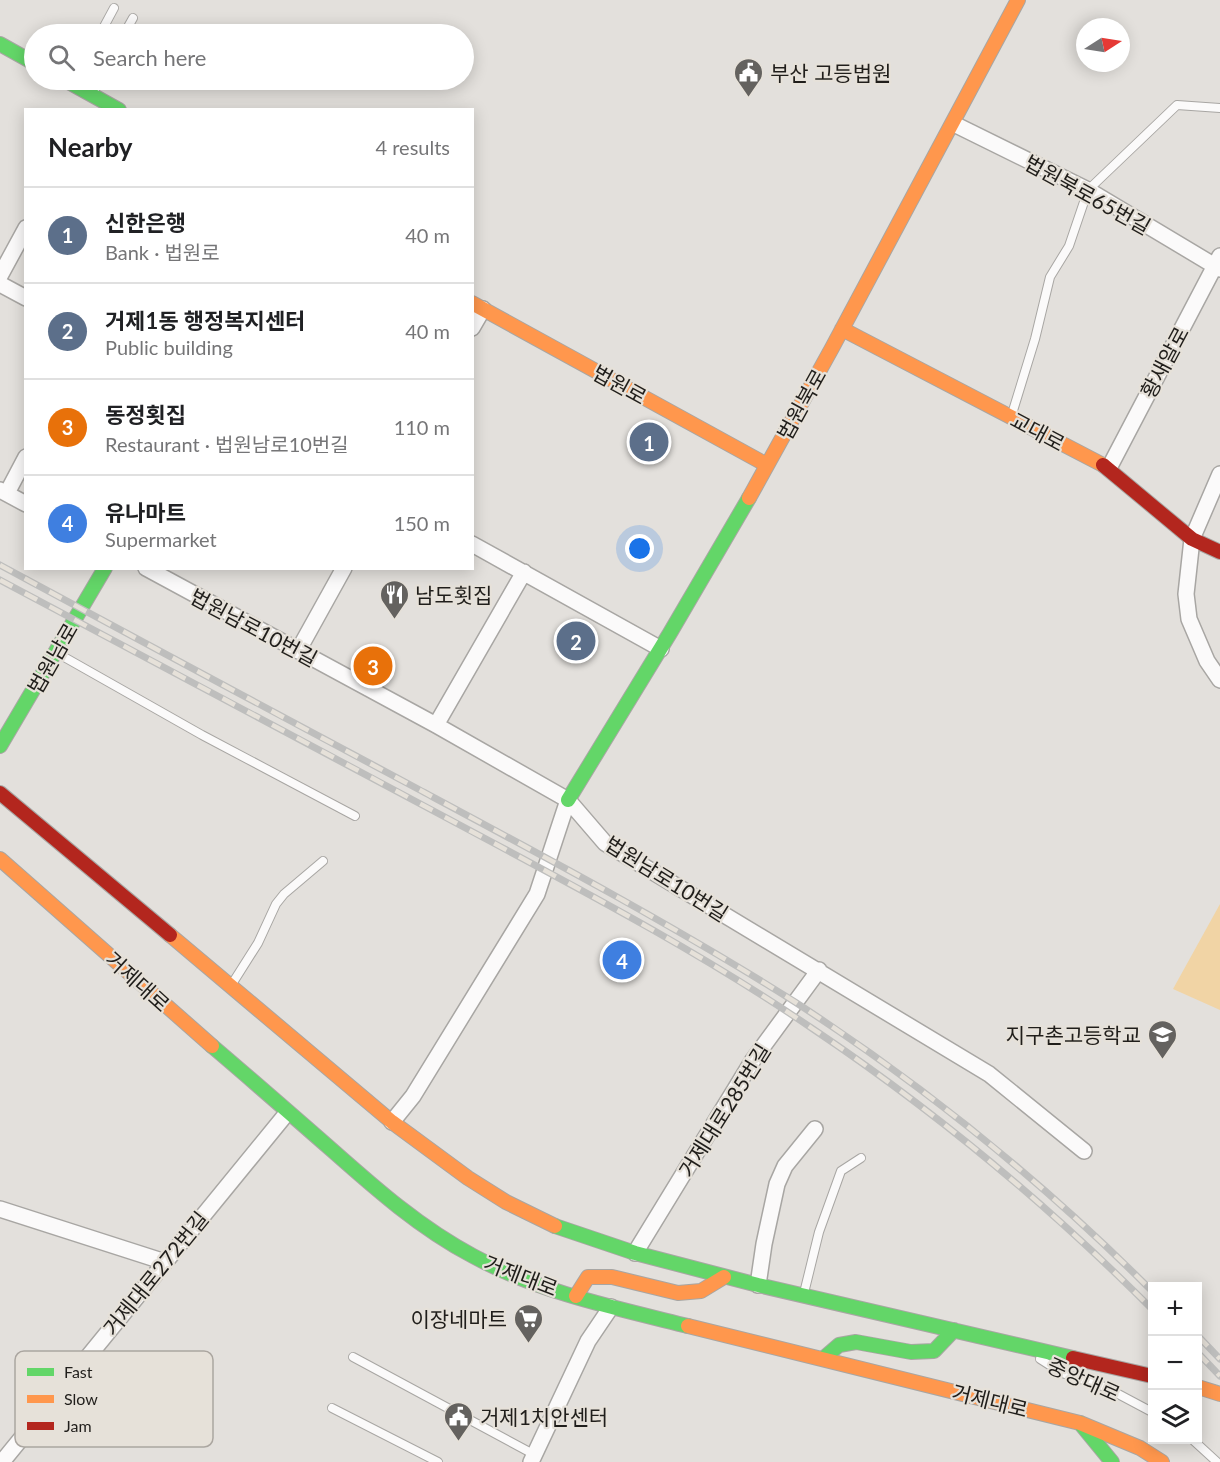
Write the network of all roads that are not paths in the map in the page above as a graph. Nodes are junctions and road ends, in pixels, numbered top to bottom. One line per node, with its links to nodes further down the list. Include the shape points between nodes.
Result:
1 (1018, 0): 11 (main road, 법원북로)
2 (114, 8): 4 (lane)
3 (133, 18): 5 (lane)
4 (105, 24)
5 (130, 24)
6 (0, 44): 7 (main road)
7 (24, 57)
8 (93, 100): 9 (main road)
9 (114, 108)
10 (1220, 108): 12 (lane, via 1176,105)
11 (954, 124): 12 (street, 법원북로65번길); 20 (main road, 법원북로)
12 (1088, 190): 14 (street, 법원북로65번길); 21 (lane, via 1069,246 1050,276)
13 (24, 232): 15 (street)
14 (1218, 264): 24 (street, 황새알로)
15 (0, 276)
16 (0, 284): 17 (street)
17 (24, 297)
18 (478, 306): 19 (street); 23 (main road, 법원로)
19 (474, 321)
20 (842, 329): 21 (main road, 교대로); 23 (main road, 법원북로)
21 (1011, 417): 24 (main road, 교대로)
22 (24, 460): 26 (street)
23 (767, 465): 35 (main road, 법원북로)
24 (1109, 468): 28 (main road, 교대로)
25 (1220, 474): 28 (street)
26 (3, 492): 27 (street)
27 (24, 503)
28 (1192, 538): 30 (main road, 교대로); 38 (street, via 1185,594 1189,619)
29 (474, 544): 34 (street)
30 (1220, 552)
31 (104, 570): 37 (main road, 법원남로)
32 (150, 570): 36 (street, 법원남로10번길)
33 (343, 570): 36 (street)
34 (524, 572): 35 (street); 39 (street)
35 (661, 649): 42 (main road, 법원북로)
36 (298, 651): 39 (street, 법원남로10번길)
37 (55, 652): 40 (main road, 법원남로); 43 (lane)
38 (1220, 680)
39 (436, 725): 42 (street, 법원남로10번길)
40 (0, 746)
41 (0, 794): 47 (main road)
42 (568, 800): 46 (street, 법원남로10번길, via 605,843); 49 (street, via 537,894 414,1096)
43 (355, 816)
44 (0, 859): 48 (main road, 거제대로)
45 (323, 861): 47 (lane, via 276,904 258,943)
46 (819, 970): 51 (street, 법원남로10번길, via 989,1074); 54 (street, 거제대로285번길, via 753,1060)
47 (230, 987): 49 (main road)
48 (287, 1113): 55 (street, 거제대로272번길); 59 (main road, 거제대로, via 386,1198 454,1246 540,1286)
49 (392, 1122): 54 (main road, via 468,1179 506,1202 562,1229)
50 (815, 1129): 57 (street, via 785,1166 777,1184)
51 (1084, 1151)
52 (861, 1158): 58 (lane, via 841,1171 819,1232)
53 (0, 1209): 55 (street)
54 (635, 1253): 56 (main road)
55 (165, 1262): 63 (street, 거제대로272번길)
56 (724, 1277): 57 (main road); 59 (main road, via 701,1291 678,1293 612,1277 588,1277)
57 (758, 1285): 58 (main road)
58 (803, 1295): 61 (main road)
59 (576, 1296): 60 (main road, 거제대로)
60 (611, 1306): 65 (main road, 거제대로); 74 (street, via 588,1341)
61 (954, 1330): 62 (main road); 65 (main road, via 934,1351 911,1352 856,1342 839,1345)
62 (1018, 1345): 66 (main road); 70 (lane, 중앙대로, via 1062,1373 1105,1387)
63 (92, 1351)
64 (353, 1357): 74 (lane)
65 (824, 1358): 71 (main road, 거제대로)
66 (1148, 1375)
67 (1202, 1389): 68 (main road)
68 (1220, 1394)
69 (332, 1408): 76 (lane)
70 (1148, 1410)
71 (1080, 1423): 77 (main road); 78 (main road, 거제대로, via 1140,1448)
72 (1198, 1444): 79 (lane)
73 (15, 1446): 75 (street, 거제대로272번길)
74 (533, 1458)
75 (2, 1462)
76 (438, 1462)
77 (1112, 1462)
78 (1162, 1462)
79 (1217, 1462)

